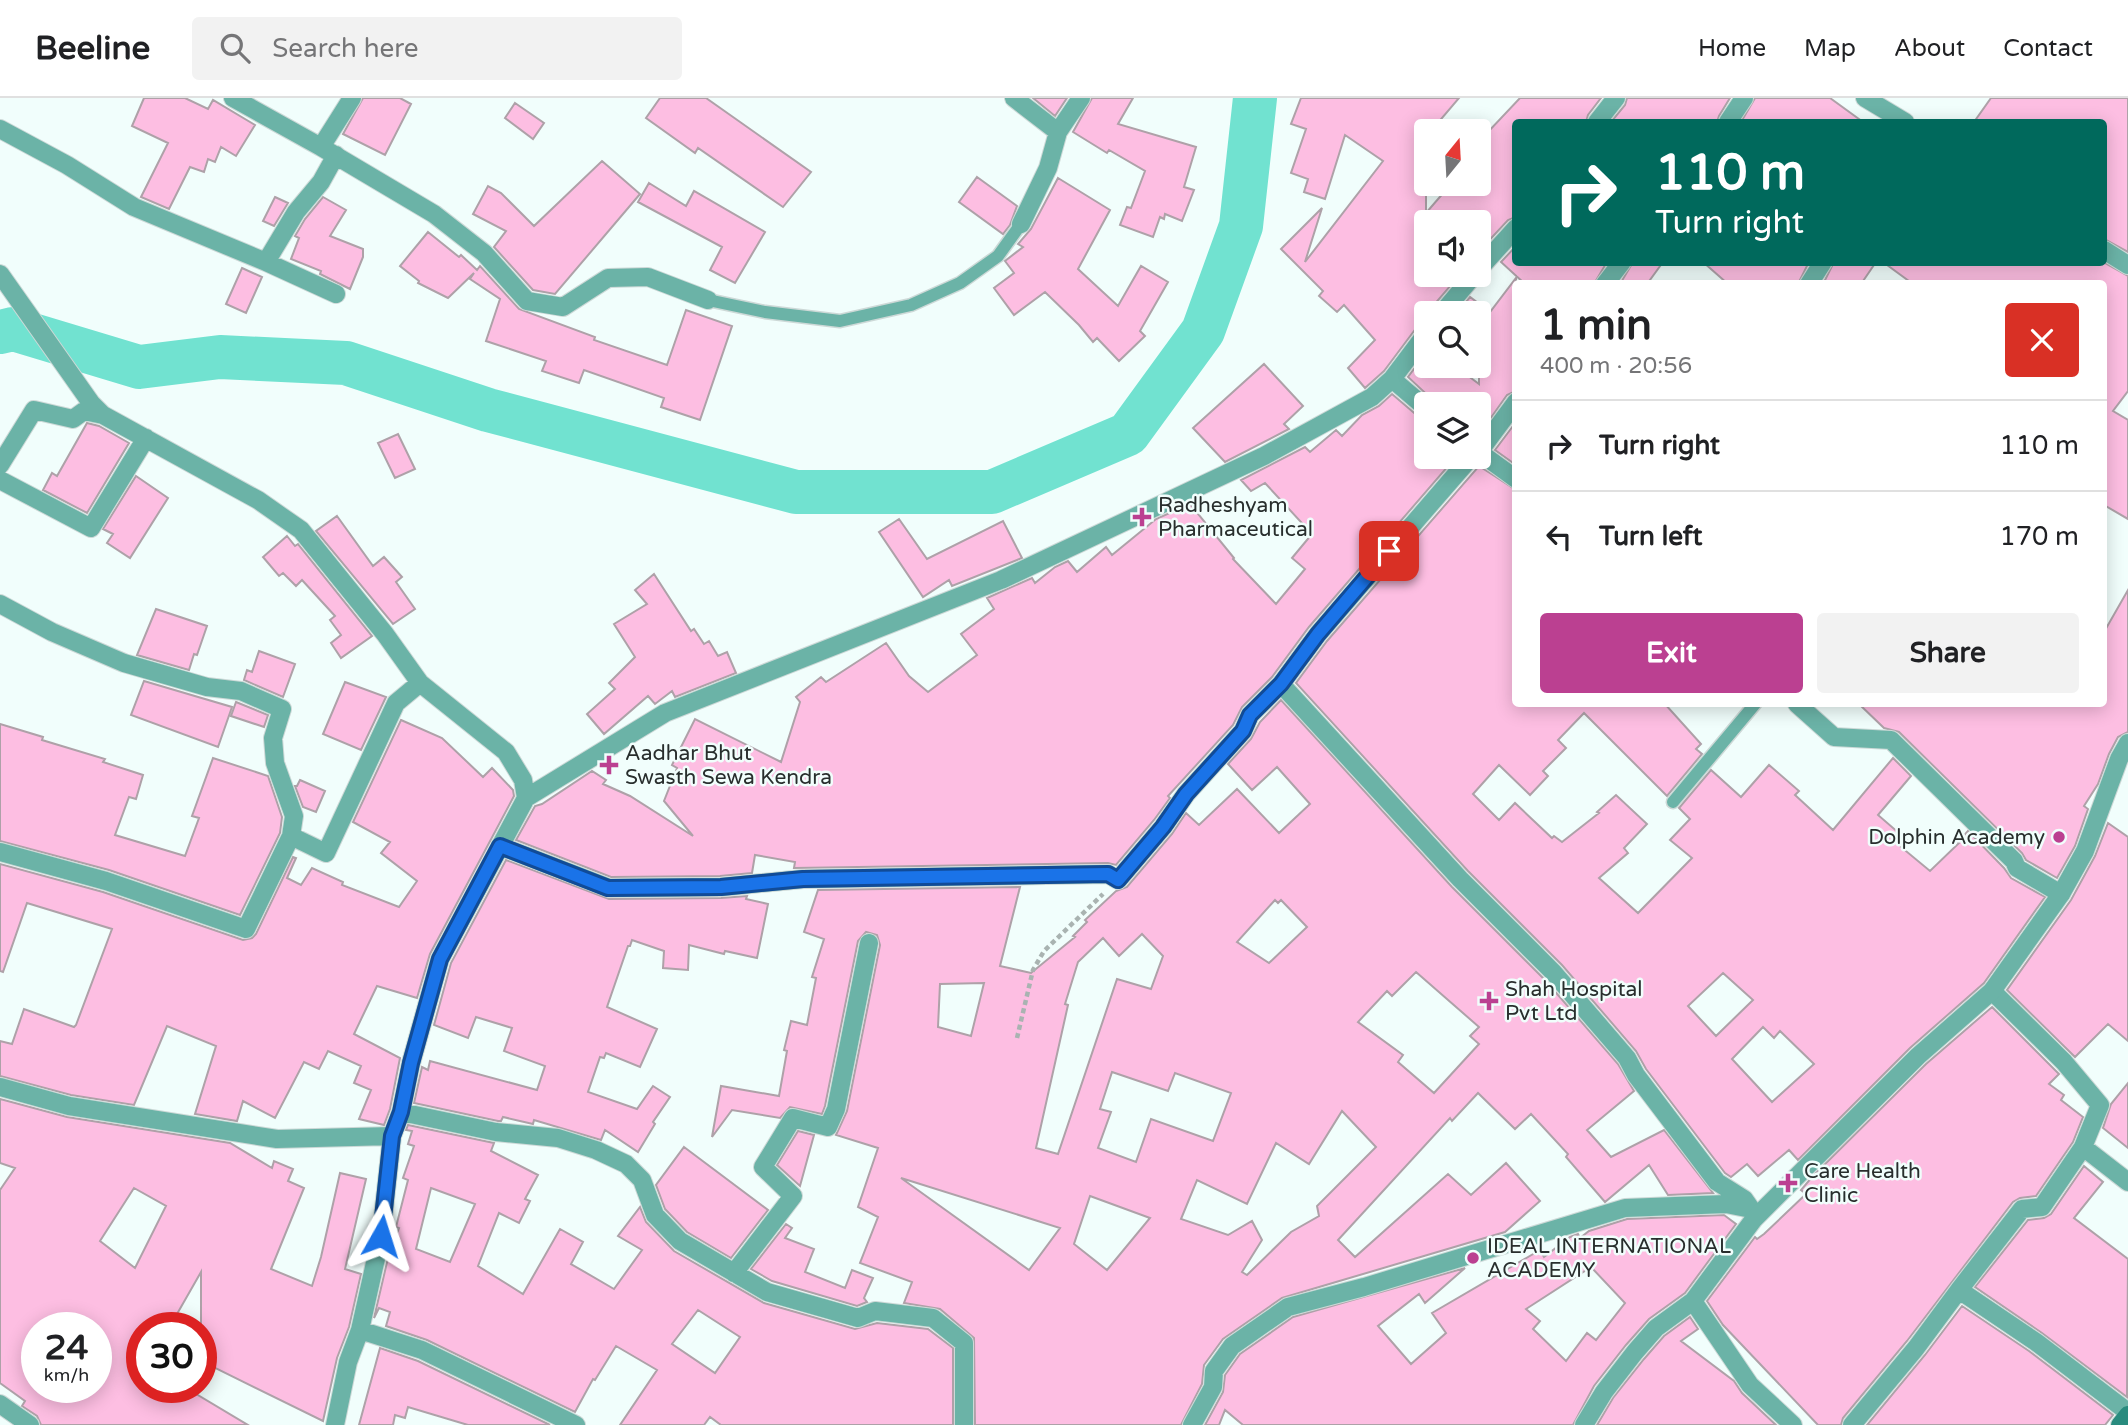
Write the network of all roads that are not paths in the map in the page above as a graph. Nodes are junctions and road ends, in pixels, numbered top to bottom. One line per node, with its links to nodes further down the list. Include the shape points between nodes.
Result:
1 (233, 98): 13 (street)
2 (352, 98): 13 (street)
3 (1014, 98): 12 (street)
4 (1081, 98): 12 (street)
5 (1616, 98): 8 (street)
6 (1744, 98): 9 (street)
7 (1866, 98): 10 (street)
8 (1599, 119)
9 (1730, 119)
10 (1900, 119)
11 (0, 129): 18 (street, via 134,207)
12 (1058, 132): 14 (street, via 1048,168)
13 (328, 151): 18 (street, via 321,182 296,212); 25 (street, via 434,214 484,253 527,301 563,307 608,278 648,277)
14 (1021, 224): 25 (lane, via 998,256 960,283 911,305 840,321)
15 (1512, 232): 17 (street)
16 (2107, 252): 19 (street)
17 (1491, 256)
18 (266, 262): 24 (street)
19 (2128, 265)
20 (1619, 266): 22 (street)
21 (3, 278): 31 (street)
22 (1608, 280)
23 (1464, 287): 26 (street)
24 (336, 294)
25 (708, 300)
26 (1452, 301)
27 (1414, 350): 28 (street)
28 (1392, 379): 29 (street); 45 (street, via 1372,397 1264,456 1001,580 665,713)
29 (1414, 398)
30 (1512, 407): 32 (street)
31 (97, 409): 33 (street); 35 (street, via 73,419 34,410)
32 (1491, 436)
33 (146, 438): 38 (street, via 90,528); 40 (street, via 258,500 301,530)
34 (1491, 461): 37 (street)
35 (0, 465)
36 (1461, 469): 41 (street, via 1318,634)
37 (1512, 476)
38 (0, 480)
39 (0, 604): 47 (street, via 124,663 207,687 241,691 282,709 273,738 275,762 294,816)
40 (420, 683): 45 (street, via 506,752 523,780); 47 (street, via 396,704 326,853)
41 (1281, 684): 48 (street, via 1250,715 1243,731 1118,880 1108,874 803,879 721,887 608,888); 58 (street, via 1460,879 1553,972 1627,1058 1717,1182 1744,1199)
42 (1752, 707): 46 (lane)
43 (1800, 707): 50 (street, via 1834,737 1891,740 2017,868)
44 (2128, 743): 50 (street, via 2085,851)
45 (526, 798): 48 (street)
46 (1673, 802)
47 (291, 836): 49 (street, via 246,929 106,881)
48 (500, 846): 54 (street, via 440,959)
49 (0, 852)
50 (2062, 894): 52 (street)
51 (869, 943): 59 (street, via 836,1110 828,1127 793,1118 762,1167 793,1196)
52 (1992, 991): 56 (street, via 2100,1105); 58 (street)
53 (0, 1087): 55 (street, via 69,1105 277,1139)
54 (401, 1112): 55 (street); 59 (street, via 496,1132 558,1138 626,1164 642,1180 655,1215 680,1241)
55 (392, 1136): 62 (street, via 381,1236)
56 (2083, 1147): 57 (street); 60 (street, via 2042,1207 2022,1209)
57 (2128, 1182)
58 (1753, 1214): 61 (street); 69 (street, via 1726,1204 1625,1208 1288,1307 1232,1346 1214,1371 1213,1387)
59 (734, 1273): 68 (street, via 767,1292 858,1318 875,1311 933,1318 964,1343)
60 (1959, 1290): 64 (street); 72 (street)
61 (1693, 1301): 70 (street, via 1656,1328 1604,1392); 71 (street, via 1750,1385)
62 (360, 1330): 66 (street); 67 (street, via 422,1350)
63 (0, 1404): 65 (street)
64 (2128, 1413): 73 (main road)
65 (30, 1425)
66 (335, 1425)
67 (576, 1425)
68 (964, 1425)
69 (1192, 1425)
70 (1584, 1425)
71 (1793, 1425)
72 (1852, 1425)
73 (2120, 1425)

